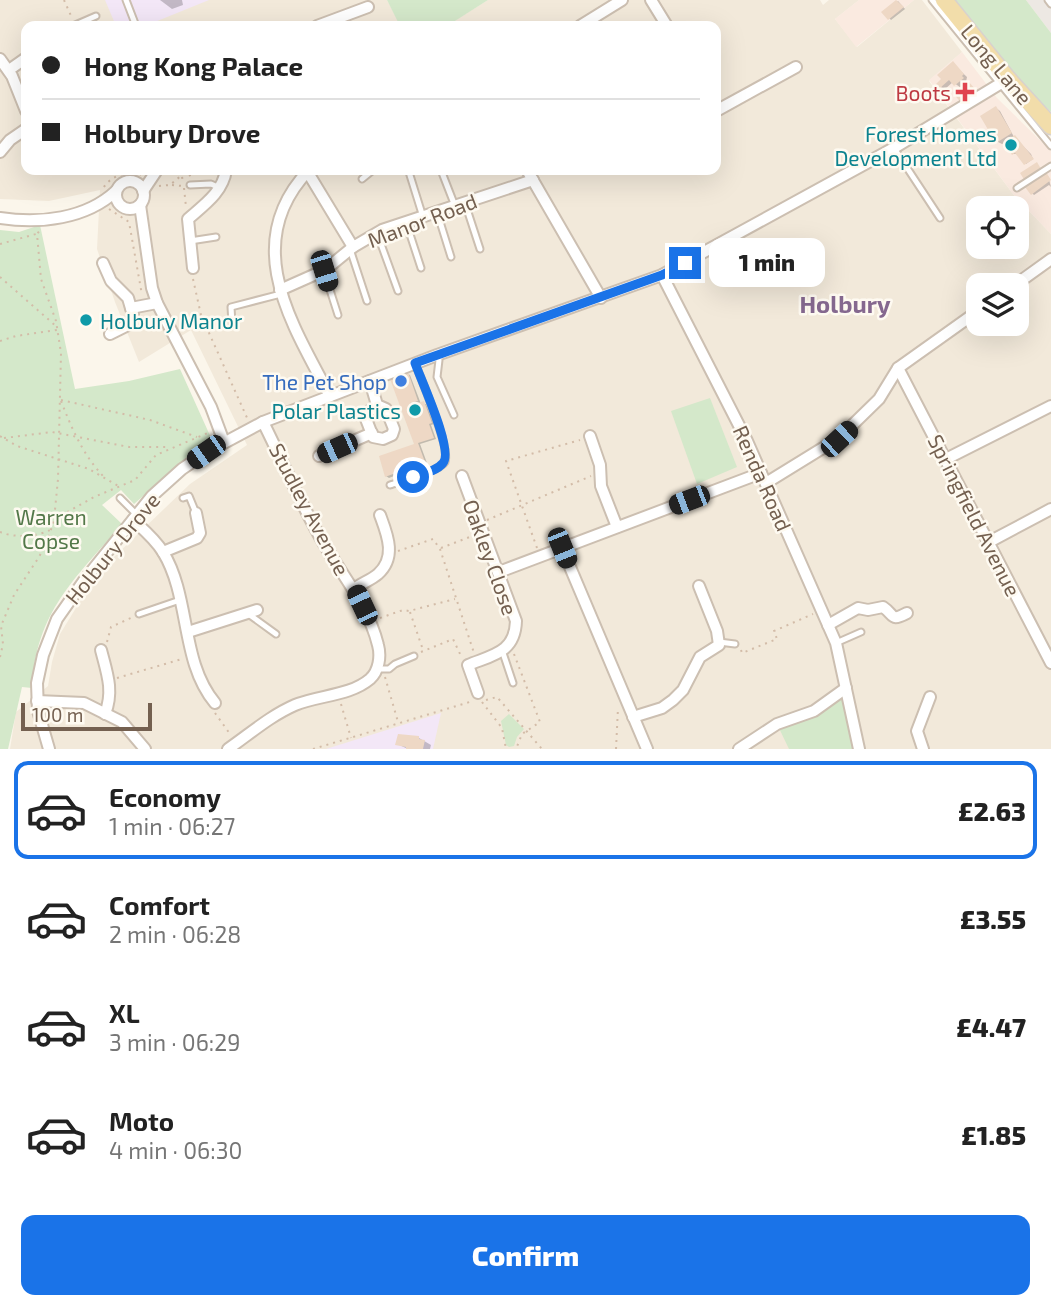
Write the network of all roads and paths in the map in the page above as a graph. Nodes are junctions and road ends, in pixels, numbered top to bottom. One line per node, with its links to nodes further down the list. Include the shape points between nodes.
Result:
1 (64, 0): 9 (path)
2 (126, 0): 11 (lane)
3 (622, 0): 13 (street)
4 (651, 0): 14 (street)
5 (932, 0): 19 (lane)
6 (944, 0): 19 (main road, Long Lane)
7 (368, 7): 12 (street)
8 (96, 16): 10 (lane)
9 (72, 21)
10 (84, 21)
11 (134, 21)
12 (330, 21)
13 (588, 21)
14 (664, 21)
15 (0, 59): 18 (street)
16 (21, 62): 18 (street)
17 (796, 66): 21 (street)
18 (9, 70): 20 (street)
19 (1003, 82): 22 (main road, Long Lane); 24 (lane); 25 (street, Holbury Drove)
20 (21, 98)
21 (721, 107)
22 (1051, 126)
23 (21, 132): 26 (street)
24 (1051, 146)
25 (894, 148): 52 (lane); 70 (street, Holbury Drove)
26 (0, 152)
27 (1051, 166): 45 (lane)
28 (121, 175): 39 (path)
29 (178, 175): 42 (path)
30 (183, 175): 43 (path)
31 (188, 175): 43 (path)
32 (224, 175): 44 (street)
33 (304, 175): 74 (street, via 278,227 275,269)
34 (310, 175): 62 (street)
35 (367, 175): 40 (lane)
36 (410, 175): 50 (lane)
37 (444, 175): 46 (lane)
38 (530, 175): 46 (street, Manor Road); 75 (street)
39 (117, 177): 47 (path, via 104,184)
40 (362, 179)
41 (147, 181): 42 (path, via 156,187); 47 (street, via 125,182); 48 (street)
42 (170, 185): 43 (path)
43 (190, 185): 44 (lane); 53 (path)
44 (220, 188): 53 (street)
45 (1017, 188)
46 (460, 204): 49 (street, Manor Road); 63 (lane)
47 (112, 205): 48 (street); 51 (street, via 53,219); 55 (street); 78 (path, via 109,210 129,222)
48 (140, 205): 55 (street)
49 (437, 212): 50 (street, Manor Road); 64 (lane)
50 (423, 216): 54 (street, Manor Road)
51 (0, 218)
52 (940, 218)
53 (188, 219): 60 (street)
54 (406, 222): 57 (street, Manor Road); 68 (lane)
55 (142, 226): 77 (street)
56 (42, 228): 58 (path)
57 (377, 233): 62 (street, Manor Road); 73 (lane)
58 (37, 234): 61 (path); 83 (path, via 41,279)
59 (216, 237): 60 (lane)
60 (190, 241): 67 (street)
61 (0, 244)
62 (352, 248): 69 (street, Manor Road); 76 (lane)
63 (480, 249)
64 (451, 257)
65 (1051, 259): 71 (street)
66 (103, 263): 79 (street)
67 (193, 268): 96 (path, via 201,315)
68 (421, 268)
69 (324, 271): 74 (street, Manor Road); 80 (lane)
70 (662, 275): 75 (street, Holbury Drove); 112 (street, Renda Road)
71 (1029, 275)
72 (0, 277): 83 (path)
73 (398, 291)
74 (281, 292): 82 (lane, via 231,307); 90 (street, via 286,313)
75 (601, 298): 86 (street, Holbury Drove)
76 (367, 301)
77 (157, 303): 78 (street); 97 (street)
78 (144, 306): 79 (street)
79 (131, 308): 84 (street, via 130,324)
80 (338, 315)
81 (966, 320): 88 (street)
82 (232, 324)
83 (57, 329): 85 (path); 91 (path)
84 (110, 334)
85 (0, 341)
86 (437, 355): 87 (street, Holbury Drove); 94 (lane, via 437,377)
87 (415, 363): 89 (street, Holbury Drove); 114 (lane, via 446,458 436,469)
88 (898, 369): 108 (street, Springfield Avenue); 112 (street, via 879,399 839,439)
89 (370, 381): 90 (street, Holbury Drove); 92 (street)
90 (330, 396): 95 (street, Holbury Drove)
91 (60, 400): 99 (path); 102 (path); 103 (path, via 150,420)
92 (377, 405): 98 (street, via 366,419); 98 (street, via 386,409 394,429 383,439)
93 (1051, 406): 108 (street)
94 (454, 415)
95 (263, 422): 96 (street, Holbury Drove); 136 (street, Studley Avenue, via 321,539)
96 (251, 428): 105 (street, Holbury Drove)
97 (219, 429): 103 (path); 105 (street)
98 (372, 433): 107 (street)
99 (60, 434): 102 (path); 104 (path); 109 (path)
100 (0, 436): 104 (path)
101 (590, 436): 110 (street); 118 (path, via 506,461)
102 (75, 437): 106 (path, via 130,447); 113 (path)
103 (197, 437): 106 (path)
104 (4, 438): 109 (path)
105 (224, 442): 122 (street, Holbury Drove, via 182,469)
106 (172, 447): 115 (path, via 156,455)
107 (319, 456)
108 (946, 458): 128 (street, Springfield Avenue)
109 (59, 460): 113 (path); 123 (path)
110 (600, 472): 118 (path); 124 (street)
111 (462, 475): 125 (street, Oakley Close)
112 (763, 478): 124 (street); 140 (street, Renda Road)
113 (107, 480): 115 (path)
114 (390, 485)
115 (121, 489): 123 (path, via 94,497)
116 (120, 498): 122 (lane)
117 (183, 498): 120 (lane, via 189,496)
118 (522, 506): 125 (path); 133 (path)
119 (1051, 509): 128 (street)
120 (196, 513): 131 (street, via 197,538)
121 (380, 515): 132 (street)
122 (135, 517): 131 (street); 168 (street, Holbury Drove, via 57,619 43,654)
123 (54, 520): 126 (path)
124 (618, 527): 129 (street)
125 (481, 528): 130 (path); 134 (street, Oakley Close)
126 (51, 529): 127 (path, via 23,536); 158 (path, via 1,626)
127 (0, 532)
128 (989, 542): 152 (street, Springfield Avenue)
129 (562, 548): 133 (street); 172 (street)
130 (440, 549): 132 (path, via 433,539); 137 (path)
131 (163, 552): 138 (street)
132 (389, 554): 136 (street, via 379,573)
133 (540, 556): 134 (street)
134 (499, 572): 153 (street, Oakley Close, via 516,621)
135 (699, 586): 149 (street)
136 (354, 589): 144 (street, Studley Avenue)
137 (455, 599): 139 (path); 159 (path)
138 (180, 600): 143 (lane); 146 (street)
139 (409, 611): 144 (path); 155 (path)
140 (822, 611): 145 (street, Renda Road); 151 (path, via 774,631 777,639 741,653)
141 (252, 612): 146 (street); 148 (lane)
142 (907, 613): 145 (street, via 896,618 883,607 858,608)
143 (139, 614): 154 (path, via 111,627 107,645)
144 (369, 622): 161 (street, Studley Avenue, via 379,646)
145 (828, 625): 150 (street, Renda Road)
146 (188, 632): 156 (street)
147 (861, 632): 150 (lane)
148 (276, 634)
149 (719, 642): 151 (lane); 172 (street, via 716,649 700,657 673,700)
150 (836, 643): 164 (street, Renda Road)
151 (735, 644)
152 (1047, 644): 160 (street, Springfield Avenue)
153 (506, 647): 159 (street); 163 (lane); 174 (path, via 540,722)
154 (101, 650): 162 (street)
155 (423, 651): 157 (path); 159 (path, via 453,639 464,662)
156 (193, 656): 162 (path); 169 (street, via 201,682)
157 (414, 656): 161 (lane)
158 (0, 657)
159 (472, 663): 167 (street)
160 (1051, 663)
161 (379, 670): 165 (street, via 361,686); 173 (path)
162 (109, 680): 171 (street)
163 (513, 683)
164 (846, 688): 185 (street, via 814,711 777,724); 186 (street, Renda Road)
165 (337, 693): 175 (path); 176 (street, via 268,718)
166 (930, 697): 187 (street, via 917,731)
167 (480, 698): 173 (path); 174 (path, via 497,697); 180 (path, via 499,723)
168 (37, 701): 171 (street, via 84,703); 177 (street, Holbury Drove)
169 (215, 703): 176 (path, via 215,714)
170 (618, 709): 183 (path)
171 (105, 714): 178 (street, via 122,722)
172 (633, 717): 184 (street)
173 (399, 723): 175 (path)
174 (526, 730): 181 (path); 182 (path)
175 (351, 738): 179 (path)
176 (236, 747)
177 (49, 749)
178 (145, 749)
179 (313, 749)
180 (506, 749)
181 (516, 749)
182 (542, 749)
183 (616, 749)
184 (647, 749)
185 (739, 749)
186 (859, 749)
187 (923, 749)

